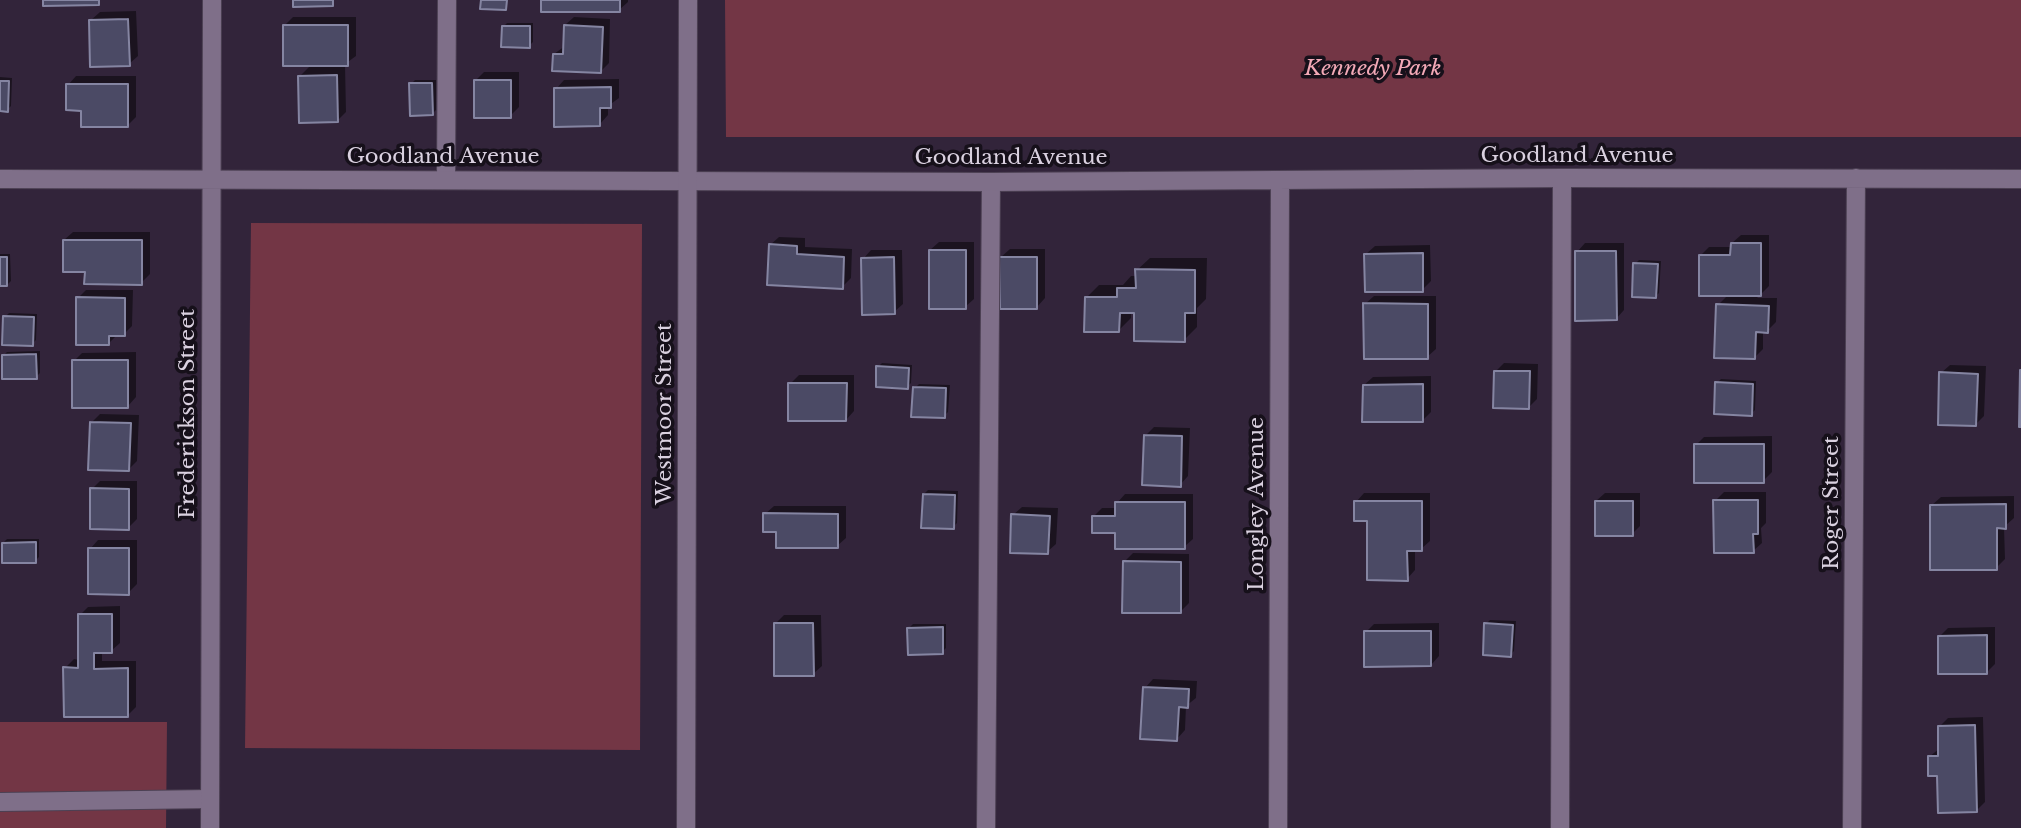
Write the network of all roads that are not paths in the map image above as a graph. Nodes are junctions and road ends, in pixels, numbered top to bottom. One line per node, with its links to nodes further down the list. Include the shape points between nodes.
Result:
1 (212, 0): 9 (street, Frederickson Street)
2 (446, 0): 7 (street)
3 (688, 0): 10 (street, Westmoor Street)
4 (1562, 178): 5 (street, Goodland Avenue); 11 (street, Goodland Avenue); 20 (street)
5 (1856, 178): 8 (street, Goodland Avenue); 21 (street, Roger Street)
6 (0, 179): 9 (street, Goodland Avenue)
7 (446, 179): 9 (street, Goodland Avenue); 10 (street, Goodland Avenue)
8 (2021, 179)
9 (211, 180): 14 (street, Frederickson Street)
10 (688, 180): 12 (street, Goodland Avenue); 17 (street, Westmoor Street)
11 (1280, 181): 12 (street, Goodland Avenue); 19 (street, Longley Avenue)
12 (991, 182): 18 (street)
13 (0, 794): 15 (street)
14 (210, 799): 15 (street); 16 (street, Frederickson Street)
15 (8, 802)
16 (210, 828)
17 (686, 828)
18 (986, 828)
19 (1278, 828)
20 (1560, 828)
21 (1852, 828)

